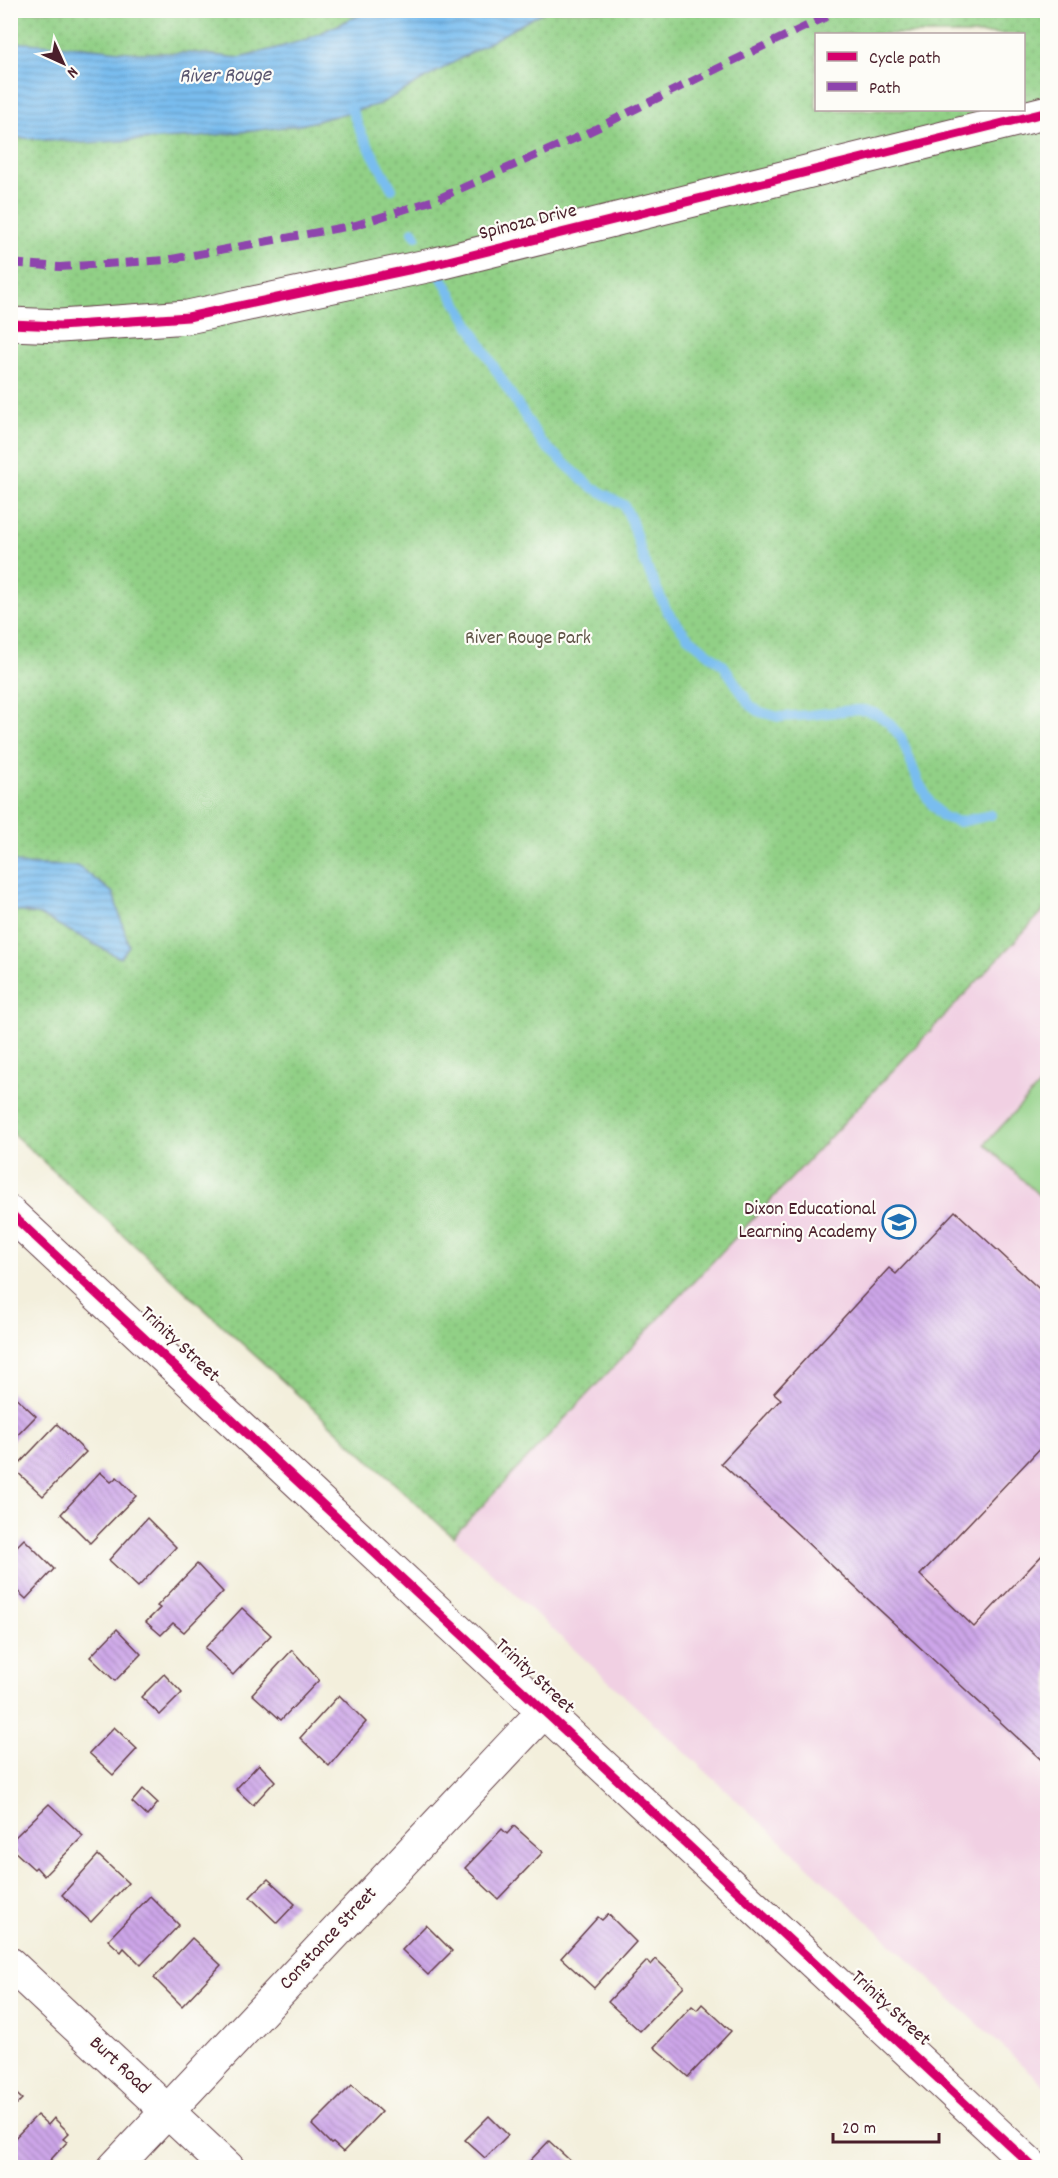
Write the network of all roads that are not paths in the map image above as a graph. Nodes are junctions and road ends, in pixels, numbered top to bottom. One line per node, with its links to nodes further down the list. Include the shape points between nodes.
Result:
1 (1047, 111): 2 (street, Spinoza Drive, via 436,264 188,317 60,326)
2 (10, 324)
3 (10, 1213): 4 (street, Trinity Street)
4 (544, 1711): 6 (street, Constance Street); 9 (street, Trinity Street)
5 (10, 1964): 6 (street, Burt Road)
6 (168, 2111): 7 (street, Constance Street); 8 (street, Burt Road)
7 (114, 2168)
8 (228, 2168)
9 (1034, 2168)

